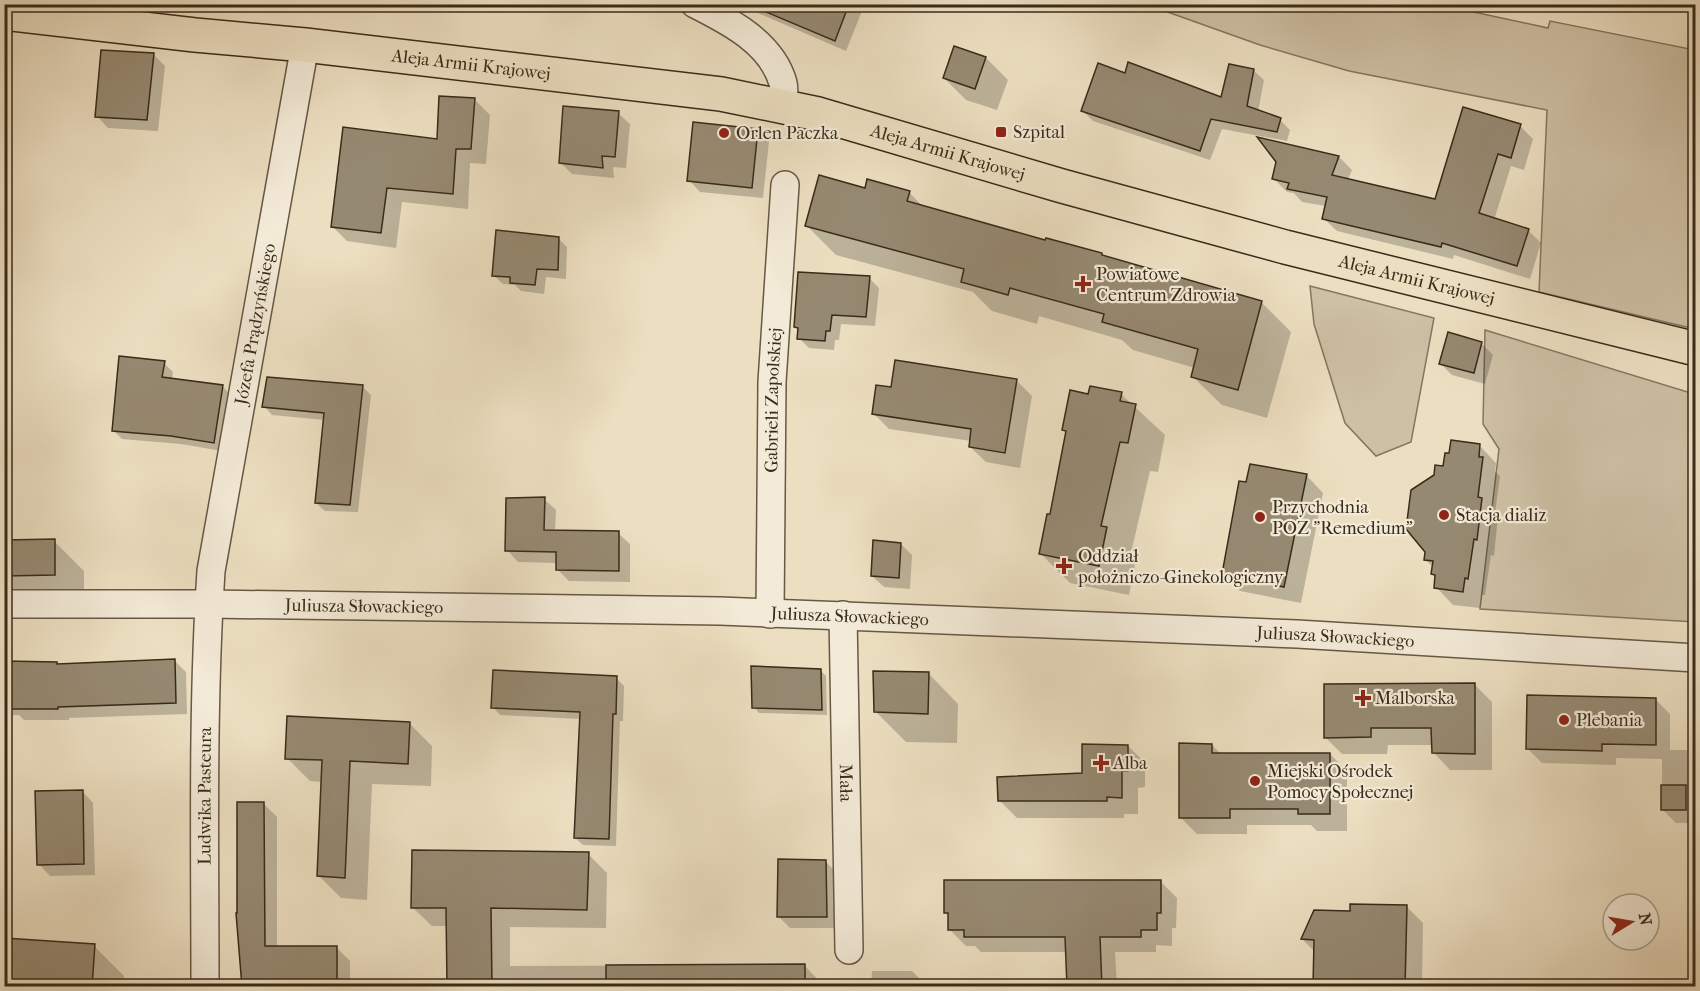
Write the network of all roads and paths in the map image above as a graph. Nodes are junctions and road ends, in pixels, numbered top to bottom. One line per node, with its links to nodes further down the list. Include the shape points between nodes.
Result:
1 (695, 4): 4 (street, via 732,23 758,44 784,84)
2 (4, 13): 3 (main road, Aleja Armii Krajowej)
3 (305, 45): 4 (main road, Aleja Armii Krajowej, via 721,94); 7 (street, Józefa Prądzyńskiego, via 215,548)
4 (783, 106): 6 (main road, Aleja Armii Krajowej, via 1274,244)
5 (785, 185): 9 (street, Gabrieli Zapolskiej, via 772,382)
6 (1695, 350)
7 (209, 603): 8 (street, Juliusza Słowackiego); 9 (street, Juliusza Słowackiego); 13 (street, Ludwika Pasteura)
8 (4, 604)
9 (770, 614): 10 (street, Juliusza Słowackiego)
10 (843, 615): 11 (street, Juliusza Słowackiego, via 1297,634); 12 (street, Mała)
11 (1695, 658)
12 (849, 950)
13 (205, 987)

